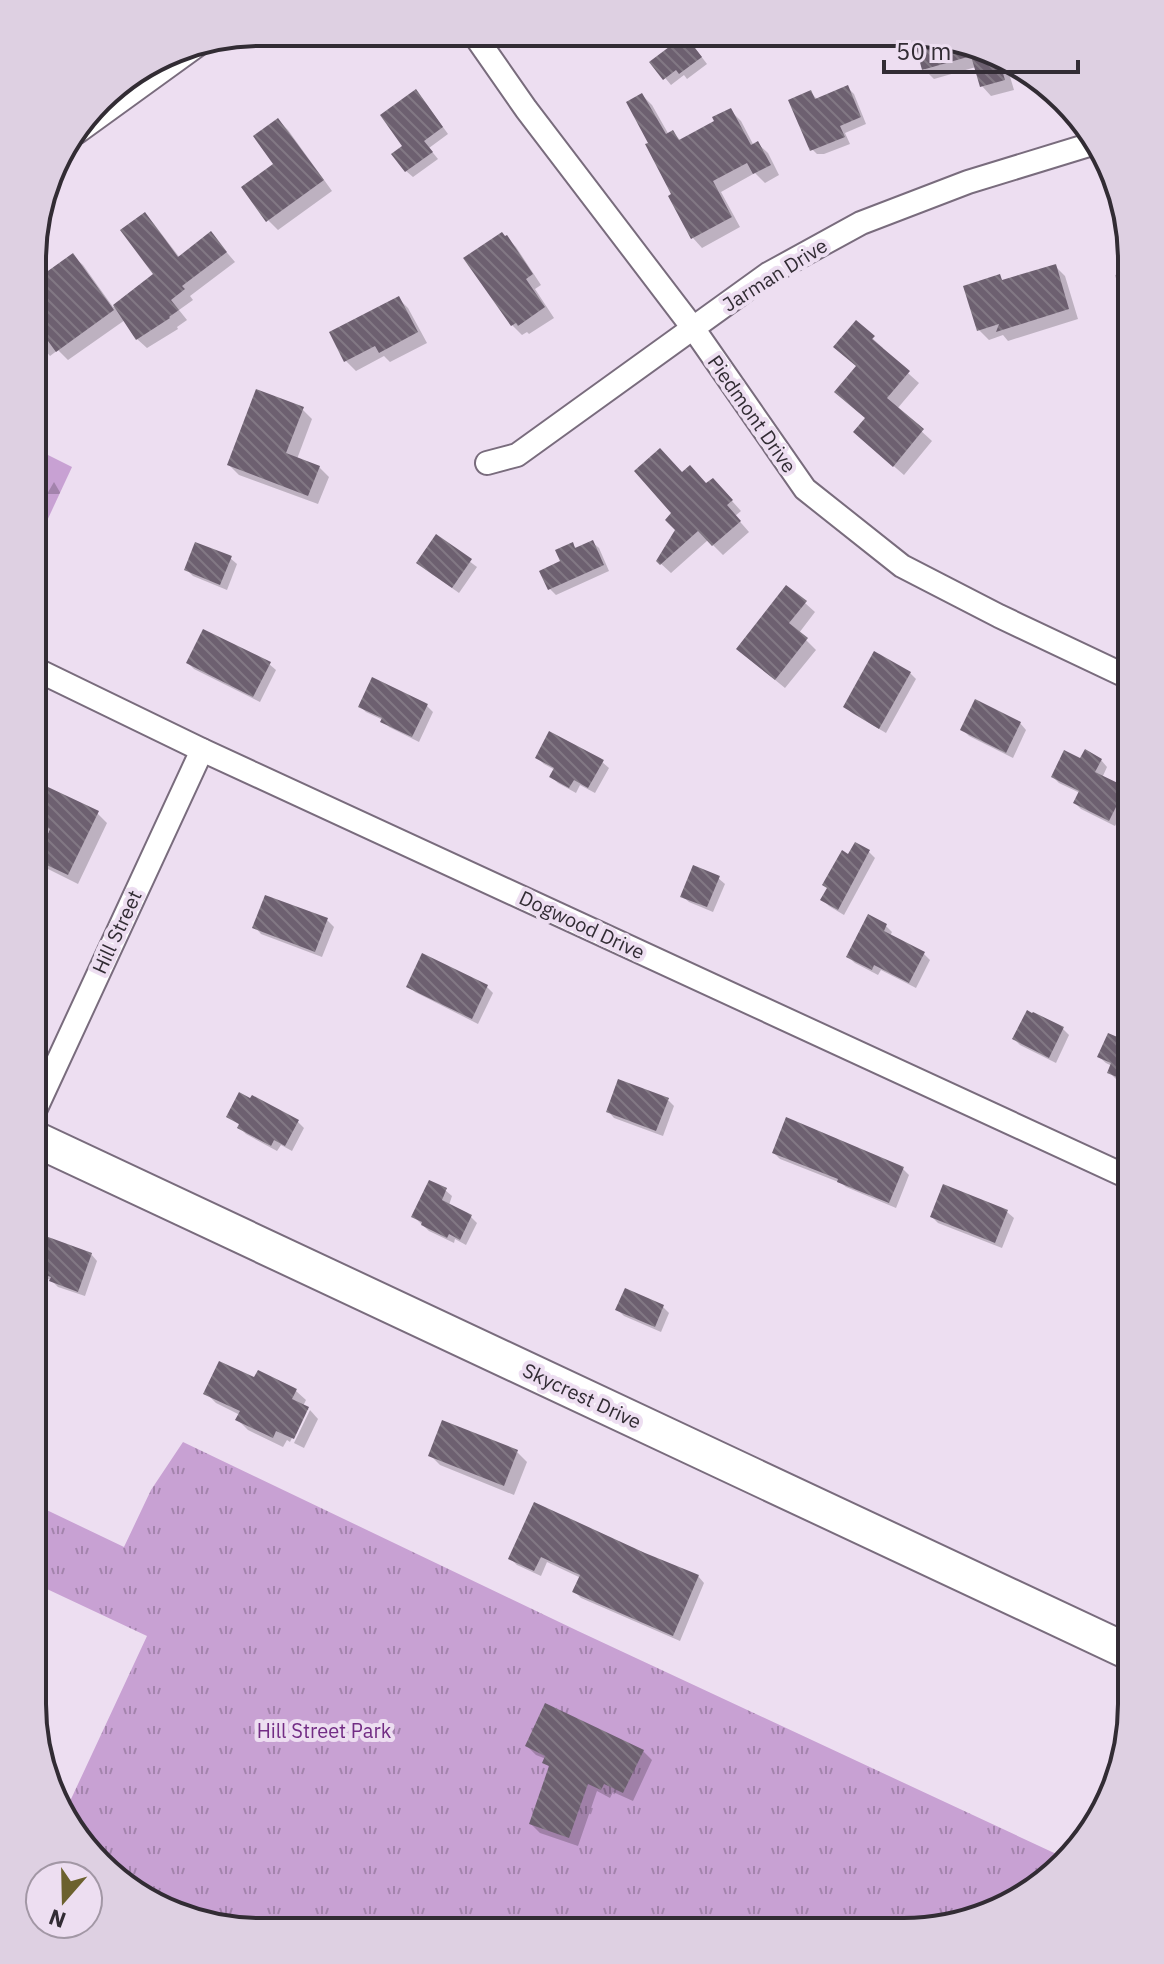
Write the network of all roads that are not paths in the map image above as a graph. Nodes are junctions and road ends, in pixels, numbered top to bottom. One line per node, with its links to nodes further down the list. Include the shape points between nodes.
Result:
1 (482, 46): 5 (street, Piedmont Drive)
2 (165, 68): 3 (street)
3 (109, 109)
4 (1085, 146): 5 (street, Jarman Drive, via 968,182 861,223 768,274)
5 (693, 328): 6 (street, Jarman Drive, via 517,455); 7 (street, Piedmont Drive, via 805,489 902,566)
6 (487, 463)
7 (1118, 672)
8 (46, 674): 9 (street, Dogwood Drive)
9 (202, 750): 10 (street, Hill Street); 12 (street, Dogwood Drive)
10 (46, 1087)
11 (46, 1144): 13 (main road, Skycrest Drive)
12 (1118, 1173)
13 (1118, 1647)

